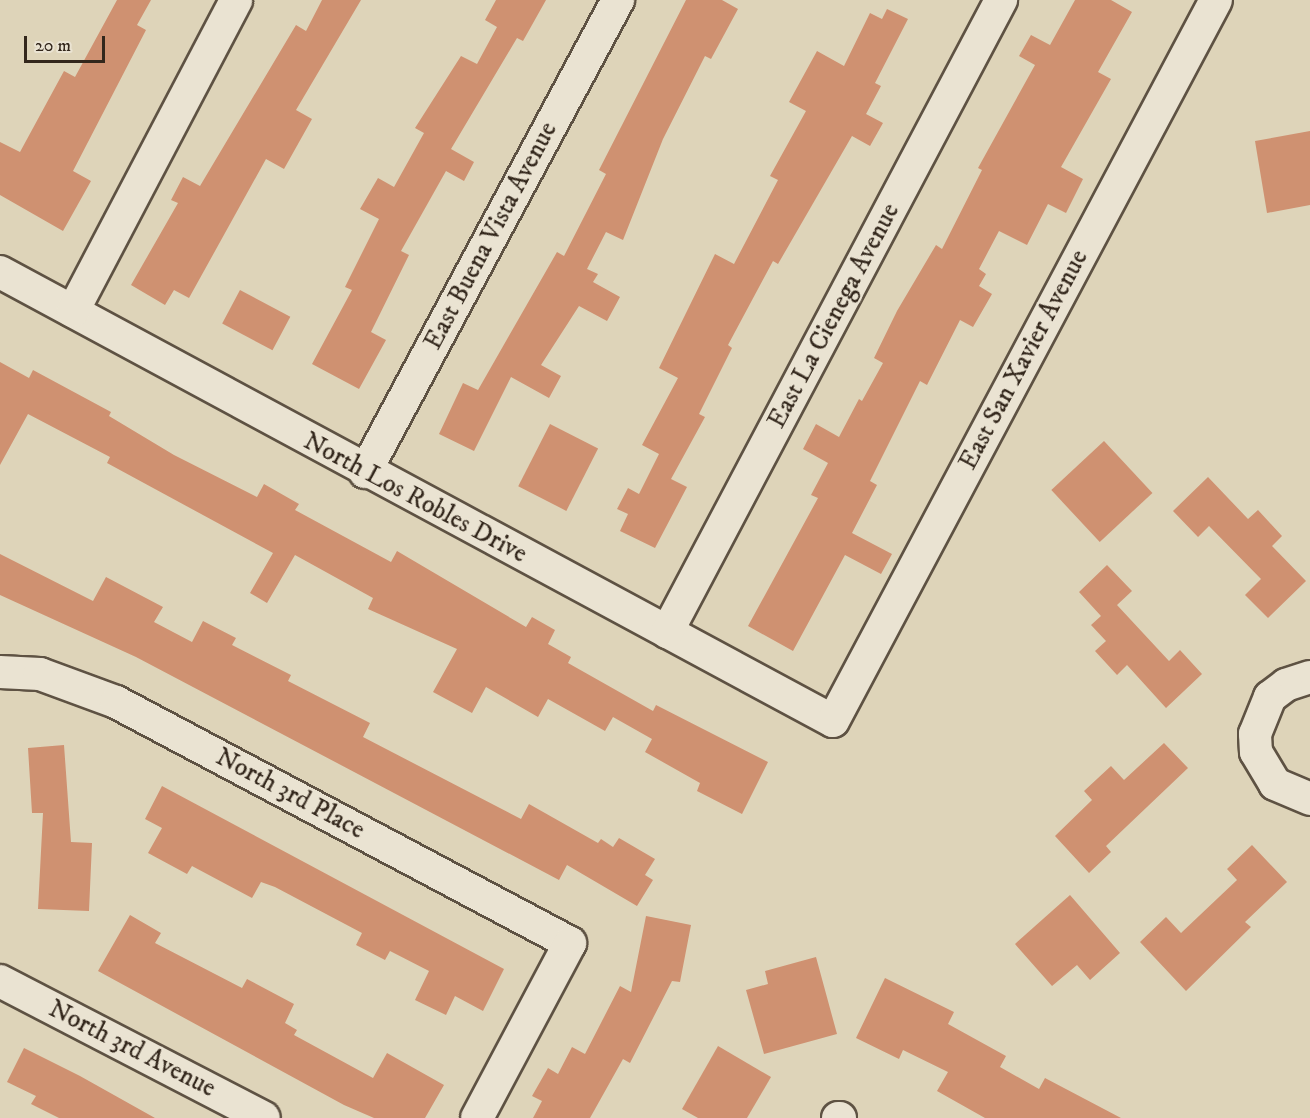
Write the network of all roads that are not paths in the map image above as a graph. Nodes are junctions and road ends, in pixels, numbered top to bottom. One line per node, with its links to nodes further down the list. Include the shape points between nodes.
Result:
1 (236, 0): 6 (street)
2 (618, 0): 7 (street, East Buena Vista Avenue)
3 (1001, 0): 8 (street, East La Cienega Avenue)
4 (1216, 0): 11 (street, East San Xavier Avenue)
5 (0, 272): 6 (street, North Los Robles Drive)
6 (73, 311): 7 (street, North Los Robles Drive)
7 (365, 472): 8 (street, North Los Robles Drive)
8 (667, 632): 11 (street, North Los Robles Drive)
9 (0, 672): 15 (street, North 3rd Place, via 40,674 116,702 570,943)
10 (1310, 677): 12 (street, via 1286,685 1270,697 1255,734 1256,752 1275,784)
11 (833, 721)
12 (1310, 799)
13 (0, 981): 14 (street, North 3rd Avenue)
14 (264, 1118)
15 (477, 1118)

